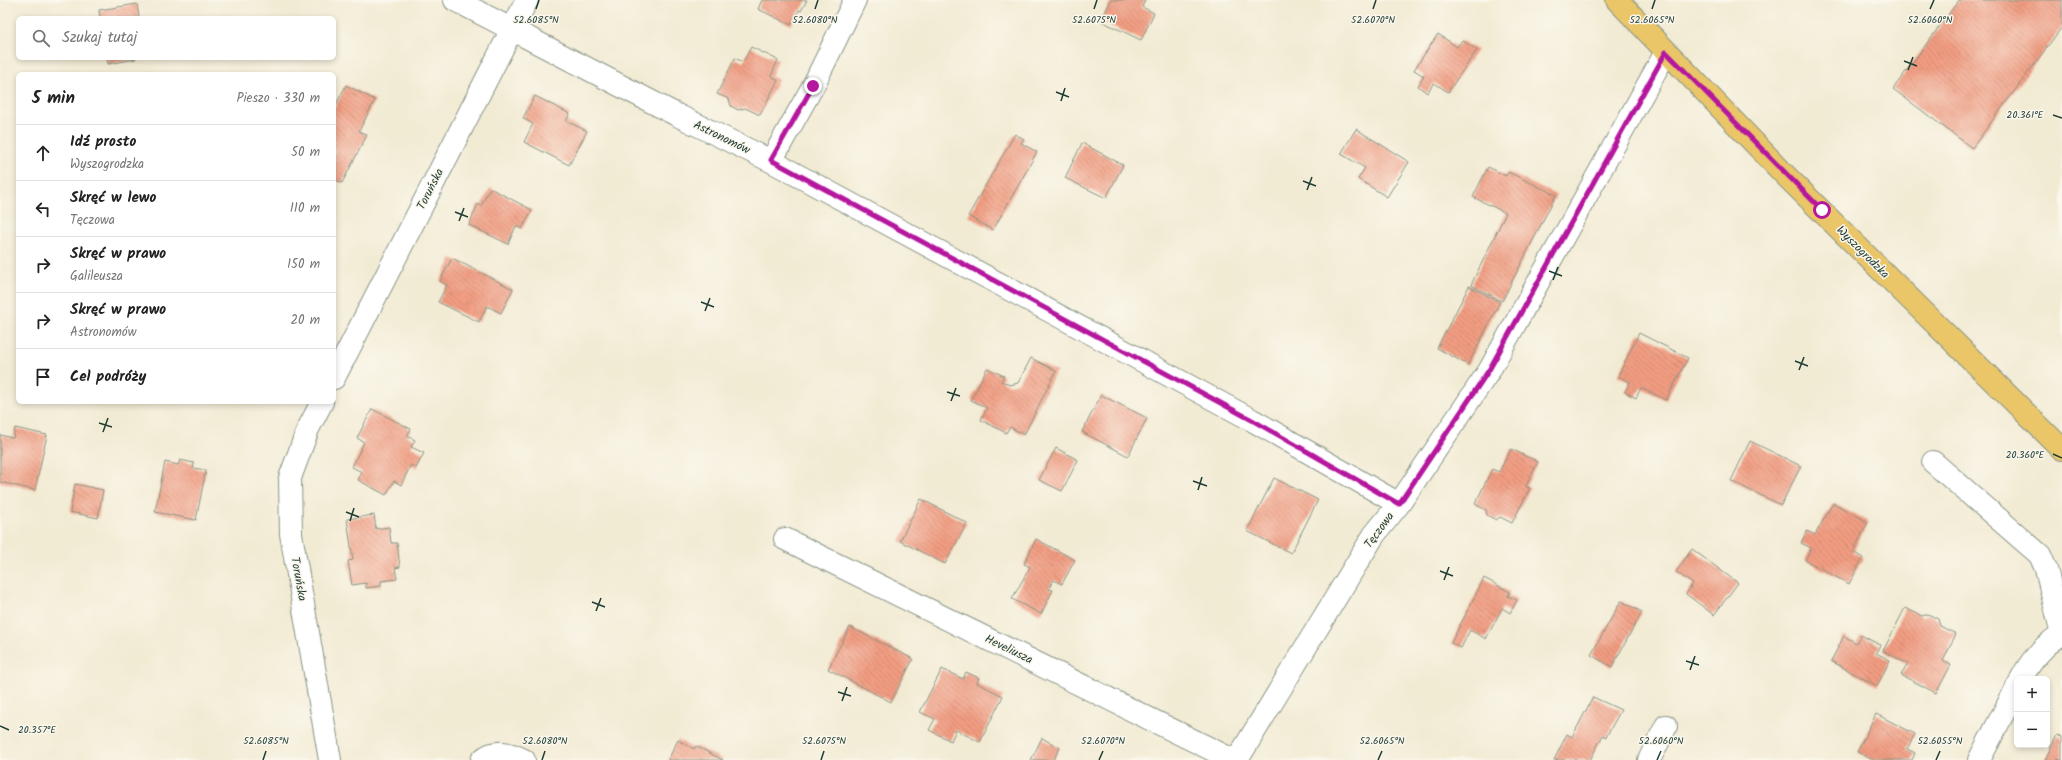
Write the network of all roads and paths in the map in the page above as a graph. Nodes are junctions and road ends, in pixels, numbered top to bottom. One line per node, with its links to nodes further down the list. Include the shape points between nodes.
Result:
1 (455, 0): 5 (street, Astronomów)
2 (527, 0): 5 (street, Toruńska)
3 (855, 0): 7 (street, via 813,86)
4 (1617, 0): 6 (main road, Wyszogrodzka)
5 (512, 29): 7 (street, Astronomów, via 677,115); 8 (street, Toruńska)
6 (1666, 52): 10 (main road, Wyszogrodzka); 12 (street, Tęczowa, via 1489,370)
7 (771, 160): 12 (street, Astronomów, via 1252,420)
8 (336, 374)
9 (321, 404): 18 (street, Toruńska, via 308,429 290,478 291,534)
10 (2062, 449)
11 (1934, 462): 14 (street, via 2040,555 2046,569)
12 (1399, 504): 22 (street, Tęczowa, via 1374,535)
13 (785, 538): 21 (street, Heveliusza)
14 (2062, 634): 15 (street, via 2049,642 2029,663)
15 (2022, 676)
16 (2014, 693): 24 (street)
17 (1666, 726): 23 (street)
18 (330, 760)
19 (482, 760): 20 (street, via 488,755 504,752)
20 (524, 760)
21 (1233, 760)
22 (1237, 760)
23 (1649, 760)
24 (1980, 760)

